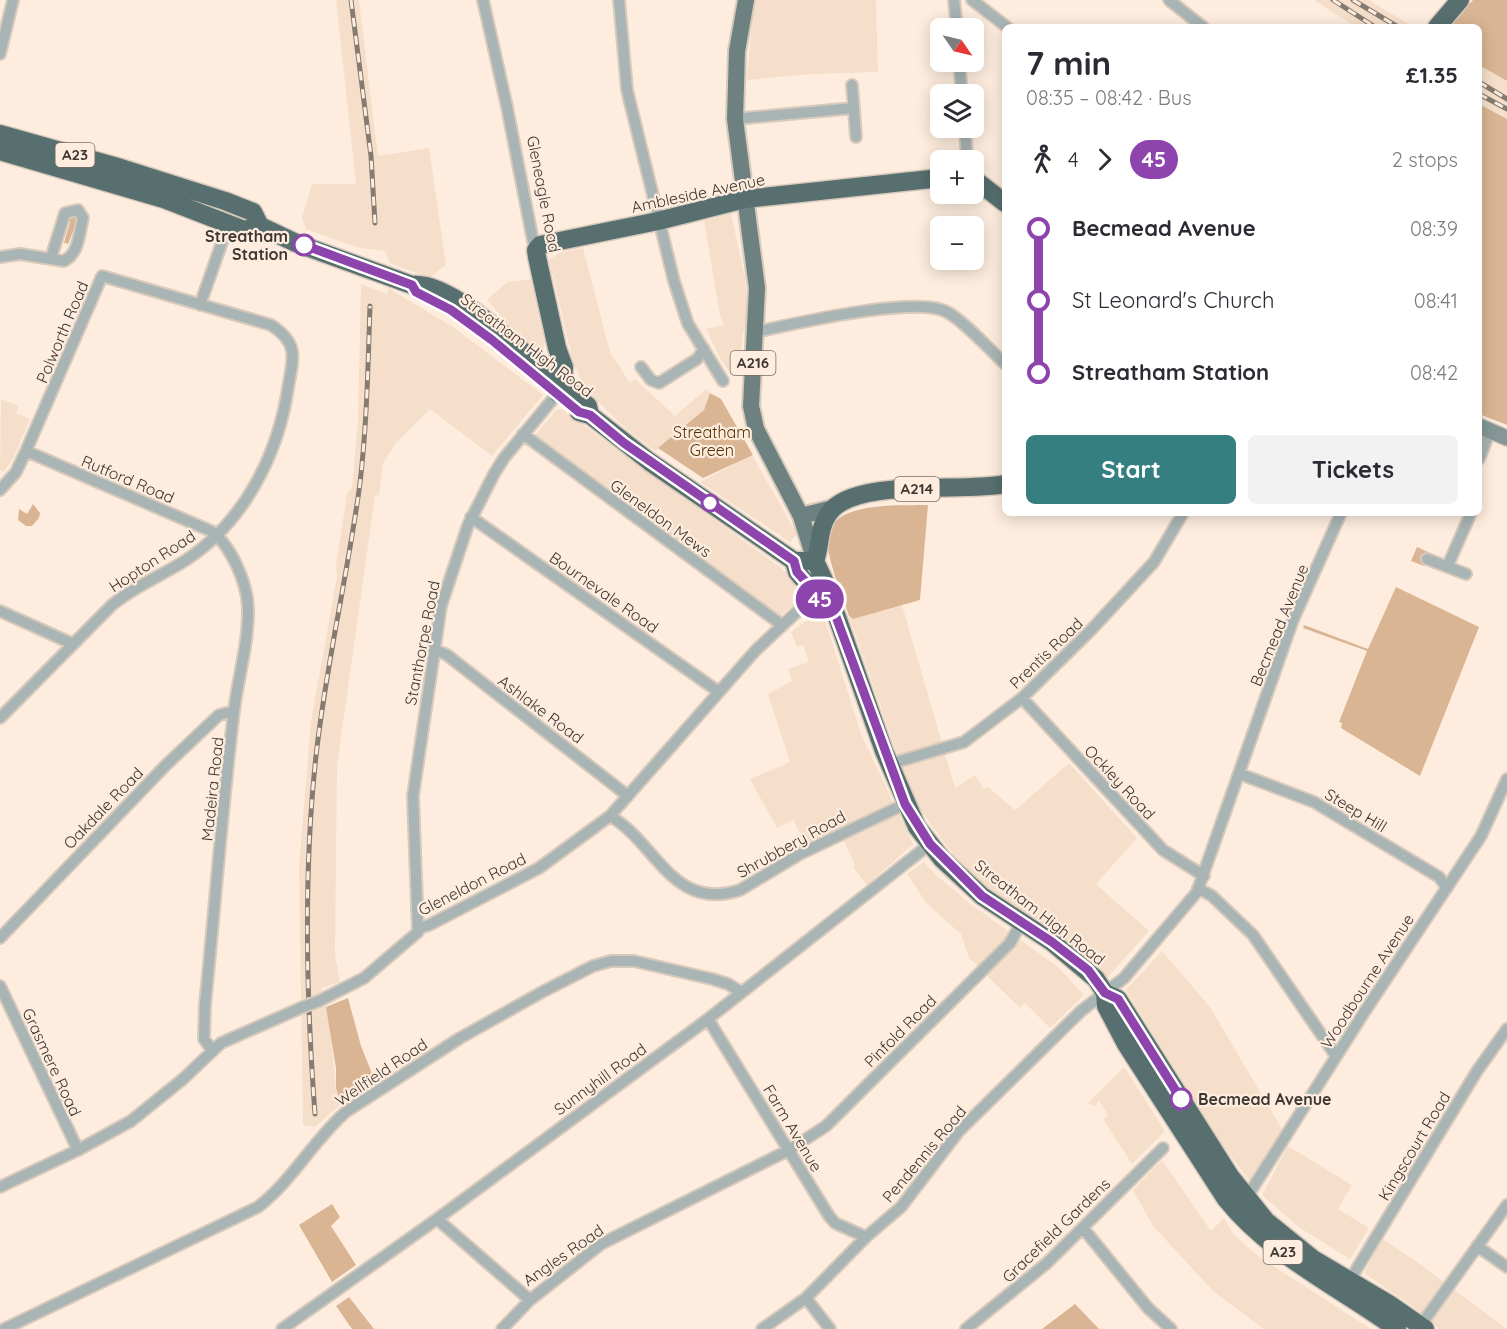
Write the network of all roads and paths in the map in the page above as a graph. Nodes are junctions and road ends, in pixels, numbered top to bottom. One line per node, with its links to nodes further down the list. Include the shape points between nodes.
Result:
1 (13, 0): 13 (street)
2 (483, 0): 27 (street, Gleneagle Road, via 533,241)
3 (619, 0): 24 (street, via 627,90)
4 (746, 0): 16 (main road, A216, via 736,61)
5 (954, 0): 9 (street)
6 (972, 0): 11 (street)
7 (1169, 0): 12 (street)
8 (1460, 0): 10 (highway)
9 (956, 18)
10 (1440, 23)
11 (1002, 24)
12 (1199, 24)
13 (0, 54)
14 (852, 85): 15 (street)
15 (854, 108): 16 (street); 18 (street)
16 (735, 119): 22 (main road, A216)
17 (0, 134): 26 (highway, Streatham High Road / A23, via 241,207 253,212)
18 (856, 137)
19 (0, 151): 25 (highway, Streatham High Road / A23, via 164,199)
20 (930, 179): 22 (highway, Ambleside Avenue)
21 (984, 187): 23 (highway)
22 (745, 199): 24 (highway, Ambleside Avenue); 32 (main road, A216, via 757,288)
23 (1002, 201)
24 (658, 221): 27 (highway, Ambleside Avenue); 34 (street, via 683,311)
25 (228, 225): 26 (highway, Streatham High Road / A23, via 244,230); 31 (street)
26 (260, 226): 30 (highway, Streatham High Road / A23)
27 (538, 247): 33 (highway, Gleneagle Road)
28 (0, 257): 29 (street, via 20,254)
29 (51, 258): 29 (street, via 64,261 74,252 83,218 78,210 65,213)
30 (412, 285): 35 (highway, Streatham High Road / A23, via 420,284 456,301 496,327); 39 (highway, Streatham High Road / A23, via 416,292 451,310)
31 (200, 305): 44 (street, Polworth Road, via 102,276); 53 (street, Hopton Road, via 271,325 288,338 293,357 275,447 233,517)
32 (756, 332): 36 (street, via 829,316 925,308 946,311); 48 (main road, A216, via 751,387 756,429)
33 (557, 348): 35 (highway, via 544,362); 39 (highway, Gleneagle Road, via 564,367)
34 (704, 350): 37 (street, via 697,359 659,382 651,380); 38 (street)
35 (534, 361): 39 (highway, Streatham High Road / A23)
36 (1002, 361)
37 (641, 367)
38 (723, 381)
39 (559, 389): 41 (street, Stanthorpe Road); 55 (highway, Streatham High Road / A23, via 579,412 590,415)
40 (1485, 428): 42 (main road); 43 (street)
41 (523, 434): 52 (street, Stanthorpe Road, via 504,458); 62 (street, Gleneldon Mews)
42 (1507, 438)
43 (1482, 444)
44 (26, 451): 46 (street, Polworth Road, via 16,472); 53 (street, Rutford Road)
45 (1002, 484): 47 (highway, A214, via 886,489 862,494)
46 (0, 490)
47 (833, 508): 48 (main road); 56 (highway, via 819,532)
48 (801, 516): 56 (main road, A216)
49 (1181, 516): 66 (street, Prentis Road, via 1154,562)
50 (1340, 516): 70 (street, Becmead Avenue, via 1293,620)
51 (1470, 516): 57 (street)
52 (471, 517): 64 (street, Stanthorpe Road, via 441,606); 65 (street, Bournevale Road)
53 (217, 535): 63 (street, Hopton Road, via 185,560 129,590); 67 (street, Madeira Road, via 237,569 248,605)
54 (1427, 559): 57 (street)
55 (794, 561): 56 (highway); 59 (highway, Streatham High Road / A23, via 797,572)
56 (815, 561): 61 (highway, Streatham High Road / A23)
57 (1448, 565): 58 (street)
58 (1466, 574)
59 (816, 594): 61 (highway, Streatham High Road / A23); 62 (street, Gleneldon Road)
60 (0, 611): 63 (street)
61 (835, 614): 69 (highway, Streatham High Road / A23)
62 (782, 625): 65 (street, Gleneldon Road)
63 (73, 644): 68 (street, Hopton Road)
64 (433, 649): 72 (street, Ashlake Road, via 447,655); 80 (street, Stanthorpe Road, via 413,796)
65 (718, 692): 72 (street, Gleneldon Road)
66 (1022, 698): 69 (street, Prentis Road, via 964,742); 76 (street, Ockley Road, via 1163,850)
67 (234, 711): 81 (street, Oakdale Road, via 219,715 174,756); 87 (street, Madeira Road, via 205,1005 204,1039)
68 (0, 718)
69 (890, 764): 73 (highway, Streatham High Road / A23)
70 (1239, 774): 76 (street, Becmead Avenue); 78 (street, Steep Hill, via 1314,802 1439,878)
71 (1507, 779): 78 (street, Woodbourne Avenue, via 1488,825)
72 (628, 796): 74 (street, Gleneldon Road)
73 (905, 804): 74 (street, Shrubbery Road, via 832,837 724,896 700,893 678,882); 75 (highway, Streatham High Road / A23)
74 (610, 816): 80 (street, Gleneldon Road, via 539,868)
75 (930, 844): 79 (highway, Streatham High Road / A23, via 982,896); 83 (street, Sunnyhill Road)
76 (1204, 876): 77 (street, Becmead Avenue)
77 (1198, 888): 84 (street, Becmead Avenue, via 1129,972); 88 (street, via 1246,927)
78 (1447, 888): 88 (street, Woodbourne Avenue)
79 (1021, 923): 84 (highway, Streatham High Road / A23, via 1088,970); 91 (street, Pinfold Road, via 1010,943 826,1126)
80 (419, 928): 87 (street, Gleneldon Road, bridge, via 416,936 364,978 236,1035)
81 (0, 938)
82 (0, 986): 90 (street, Grasmere Road)
83 (741, 992): 85 (street, Sunnyhill Road); 104 (street, Wellfield Road, via 712,979 633,961 611,961 581,971 460,1038 353,1107 334,1122 274,1194 258,1207)
84 (1105, 993): 93 (highway, A23, via 1118,999); 97 (street, Pendennis Road, via 1060,1031 959,1131 901,1207); 111 (highway, Streatham High Road / A23, via 1106,1006 1126,1044 1243,1220 1305,1269)
85 (708, 1019): 91 (street, Farm Avenue); 95 (street, Sunnyhill Road)
86 (1507, 1029): 100 (street, Kingscourt Road, via 1477,1071)
87 (212, 1050): 90 (street, Gleneldon Road, via 131,1121)
88 (1336, 1056): 93 (street, Woodbourne Avenue)
89 (1163, 1148): 96 (street, Gracefield Gardens)
90 (78, 1150): 92 (street, Gleneldon Road)
91 (789, 1150): 97 (street, Farm Avenue, via 835,1223); 102 (street, Angles Road, via 601,1244)
92 (0, 1187)
93 (1247, 1197): 100 (highway, A23, via 1276,1230 1313,1259)
94 (1507, 1205): 98 (street)
95 (437, 1219): 102 (street, Angles Road); 105 (street, Sunnyhill Road)
96 (1083, 1228): 109 (street, Gracefield Gardens); 110 (street, via 1148,1308)
97 (866, 1237): 101 (street, Pendennis Road)
98 (1477, 1246): 99 (street); 103 (street)
99 (1507, 1267)
100 (1350, 1280): 103 (highway, A23)
101 (806, 1298): 107 (street, Pendennis Road); 108 (street)
102 (530, 1300): 106 (street)
103 (1421, 1328)
104 (4, 1329)
105 (282, 1329)
106 (502, 1329)
107 (762, 1329)
108 (830, 1329)
109 (966, 1329)
110 (1171, 1329)
111 (1397, 1329)

